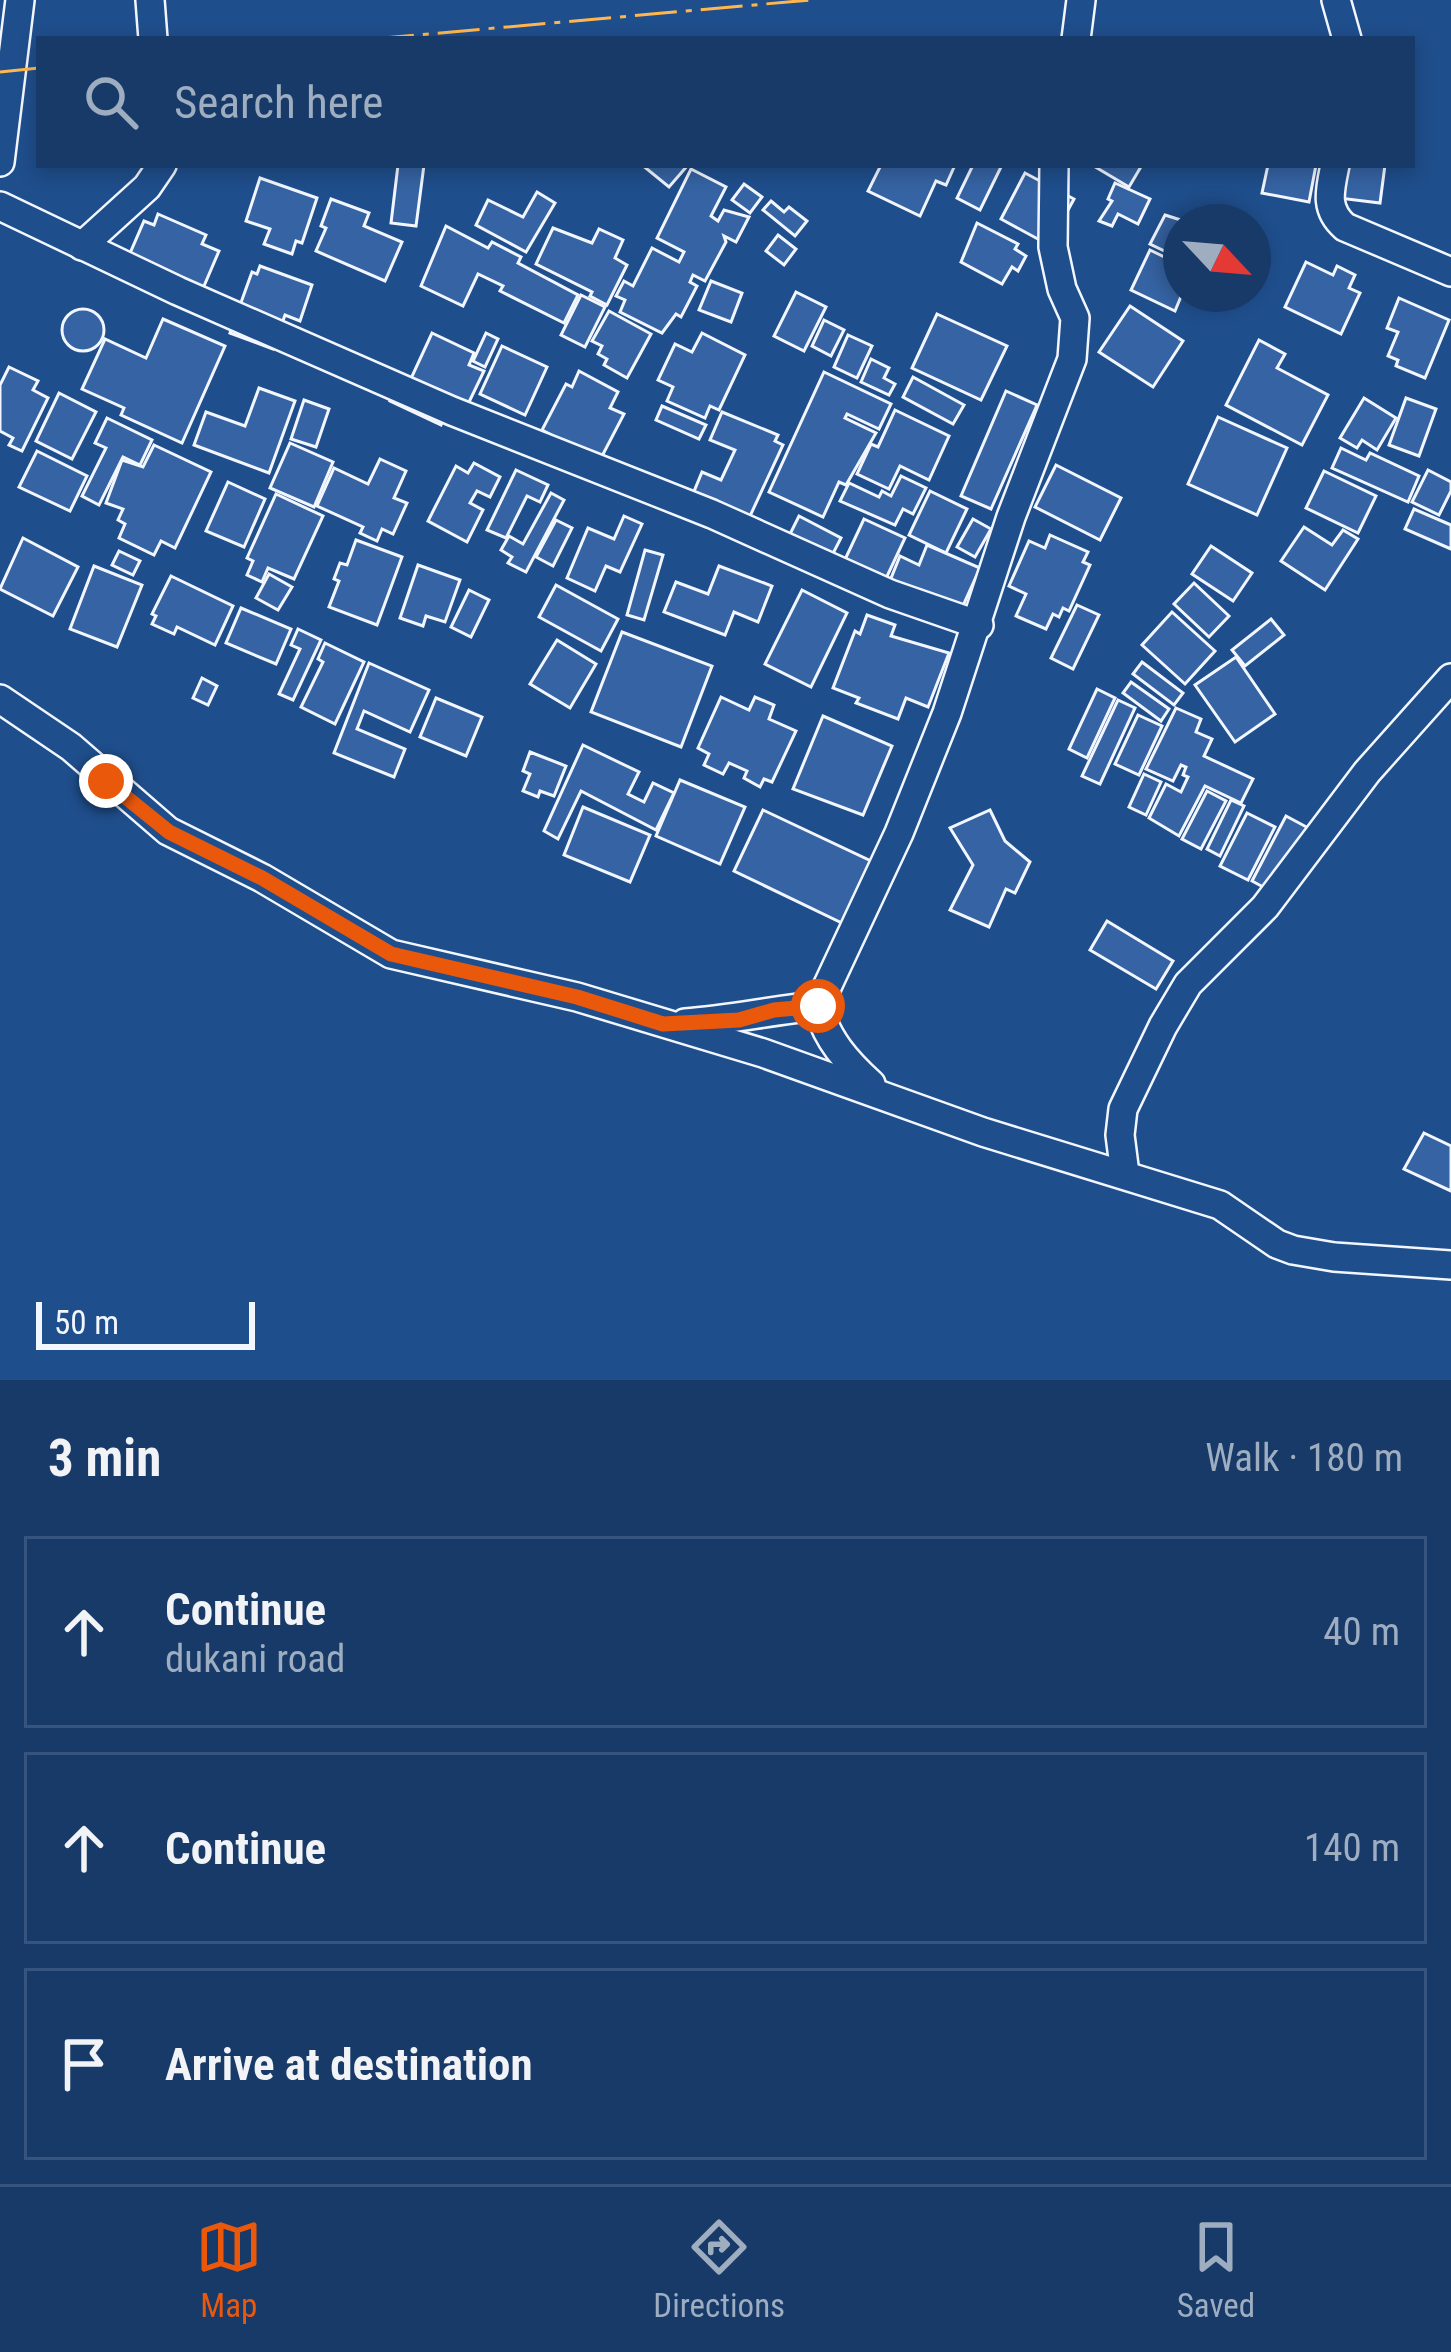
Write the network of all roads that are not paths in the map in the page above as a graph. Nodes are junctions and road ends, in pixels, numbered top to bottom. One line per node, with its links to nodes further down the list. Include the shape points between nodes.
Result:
1 (150, 0): 5 (street)
2 (1082, 0): 6 (street)
3 (1336, 0): 7 (street)
4 (18, 13): 8 (street)
5 (153, 36)
6 (1076, 36)
7 (1346, 36)
8 (0, 162)
9 (160, 168): 13 (street)
10 (1054, 168): 15 (street, via 1053,247 1076,338)
11 (1335, 168): 14 (street, via 1336,220)
12 (0, 206): 13 (street)
13 (82, 246): 15 (street, via 471,419)
14 (1451, 272)
15 (979, 625): 18 (street, via 898,833)
16 (1451, 678): 21 (street, via 1366,772 1265,907 1188,984 1123,1109)
17 (0, 699): 19 (street, via 71,747 169,832 391,954)
18 (818, 1006): 19 (street); 20 (street, via 847,1062)
19 (663, 1024): 20 (street)
20 (879, 1091): 21 (street)
21 (1126, 1174): 22 (street, via 1220,1205 1293,1250)
22 (1451, 1265)

